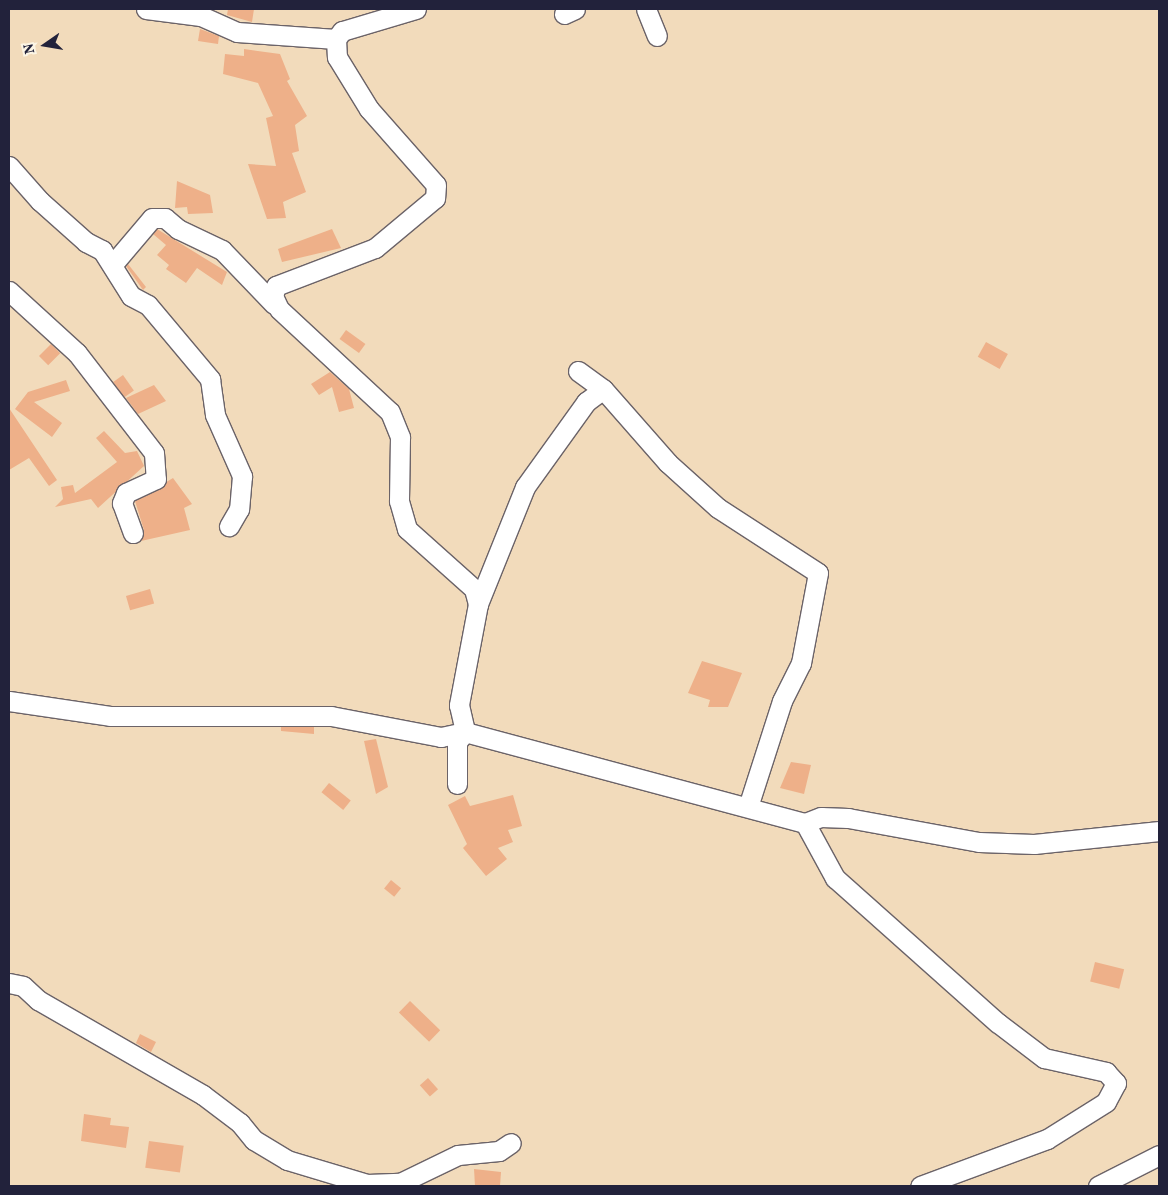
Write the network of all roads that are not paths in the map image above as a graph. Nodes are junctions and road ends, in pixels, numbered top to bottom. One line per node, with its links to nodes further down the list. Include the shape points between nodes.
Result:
1 (146, 9): 5 (street, via 201,16 237,32)
2 (416, 9): 5 (street, via 342,31)
3 (646, 9): 4 (street)
4 (657, 36)
5 (336, 39): 9 (street, via 337,58 348,80 436,185 435,198 375,248 276,286)
6 (9, 166): 7 (street, via 40,201 86,242 102,250)
7 (113, 264): 9 (street, via 152,218 165,218 178,229 222,250); 12 (street, via 114,274 131,296 148,305 210,379 215,415 242,476 239,509)
8 (9, 291): 13 (street, via 77,353 154,453 156,479 126,493 122,503)
9 (274, 304): 14 (street, via 390,412 400,437 399,501 407,529 474,589)
10 (578, 371): 11 (street)
11 (603, 389): 14 (street, via 586,402 525,487); 18 (street, via 668,463 718,508 818,573 801,663 782,701)
12 (229, 526)
13 (133, 533)
14 (478, 604): 16 (street, via 459,705)
15 (9, 702): 16 (street, via 110,716 331,716 441,737)
16 (465, 732): 17 (street, via 457,742); 18 (street)
17 (457, 784)
18 (748, 807): 19 (street)
19 (805, 823): 20 (street, via 821,817 848,818 979,842 1026,844); 24 (street, via 835,878 998,1023 1044,1058 1106,1072 1116,1083 1106,1102 1047,1139)
20 (1159, 831)
21 (9, 983): 22 (street, via 23,986 38,1000 203,1095 240,1122 254,1140 287,1160 367,1184 400,1183 458,1154 499,1151)
22 (511, 1143)
23 (1159, 1155): 25 (street)
24 (920, 1186)
25 (1098, 1186)

